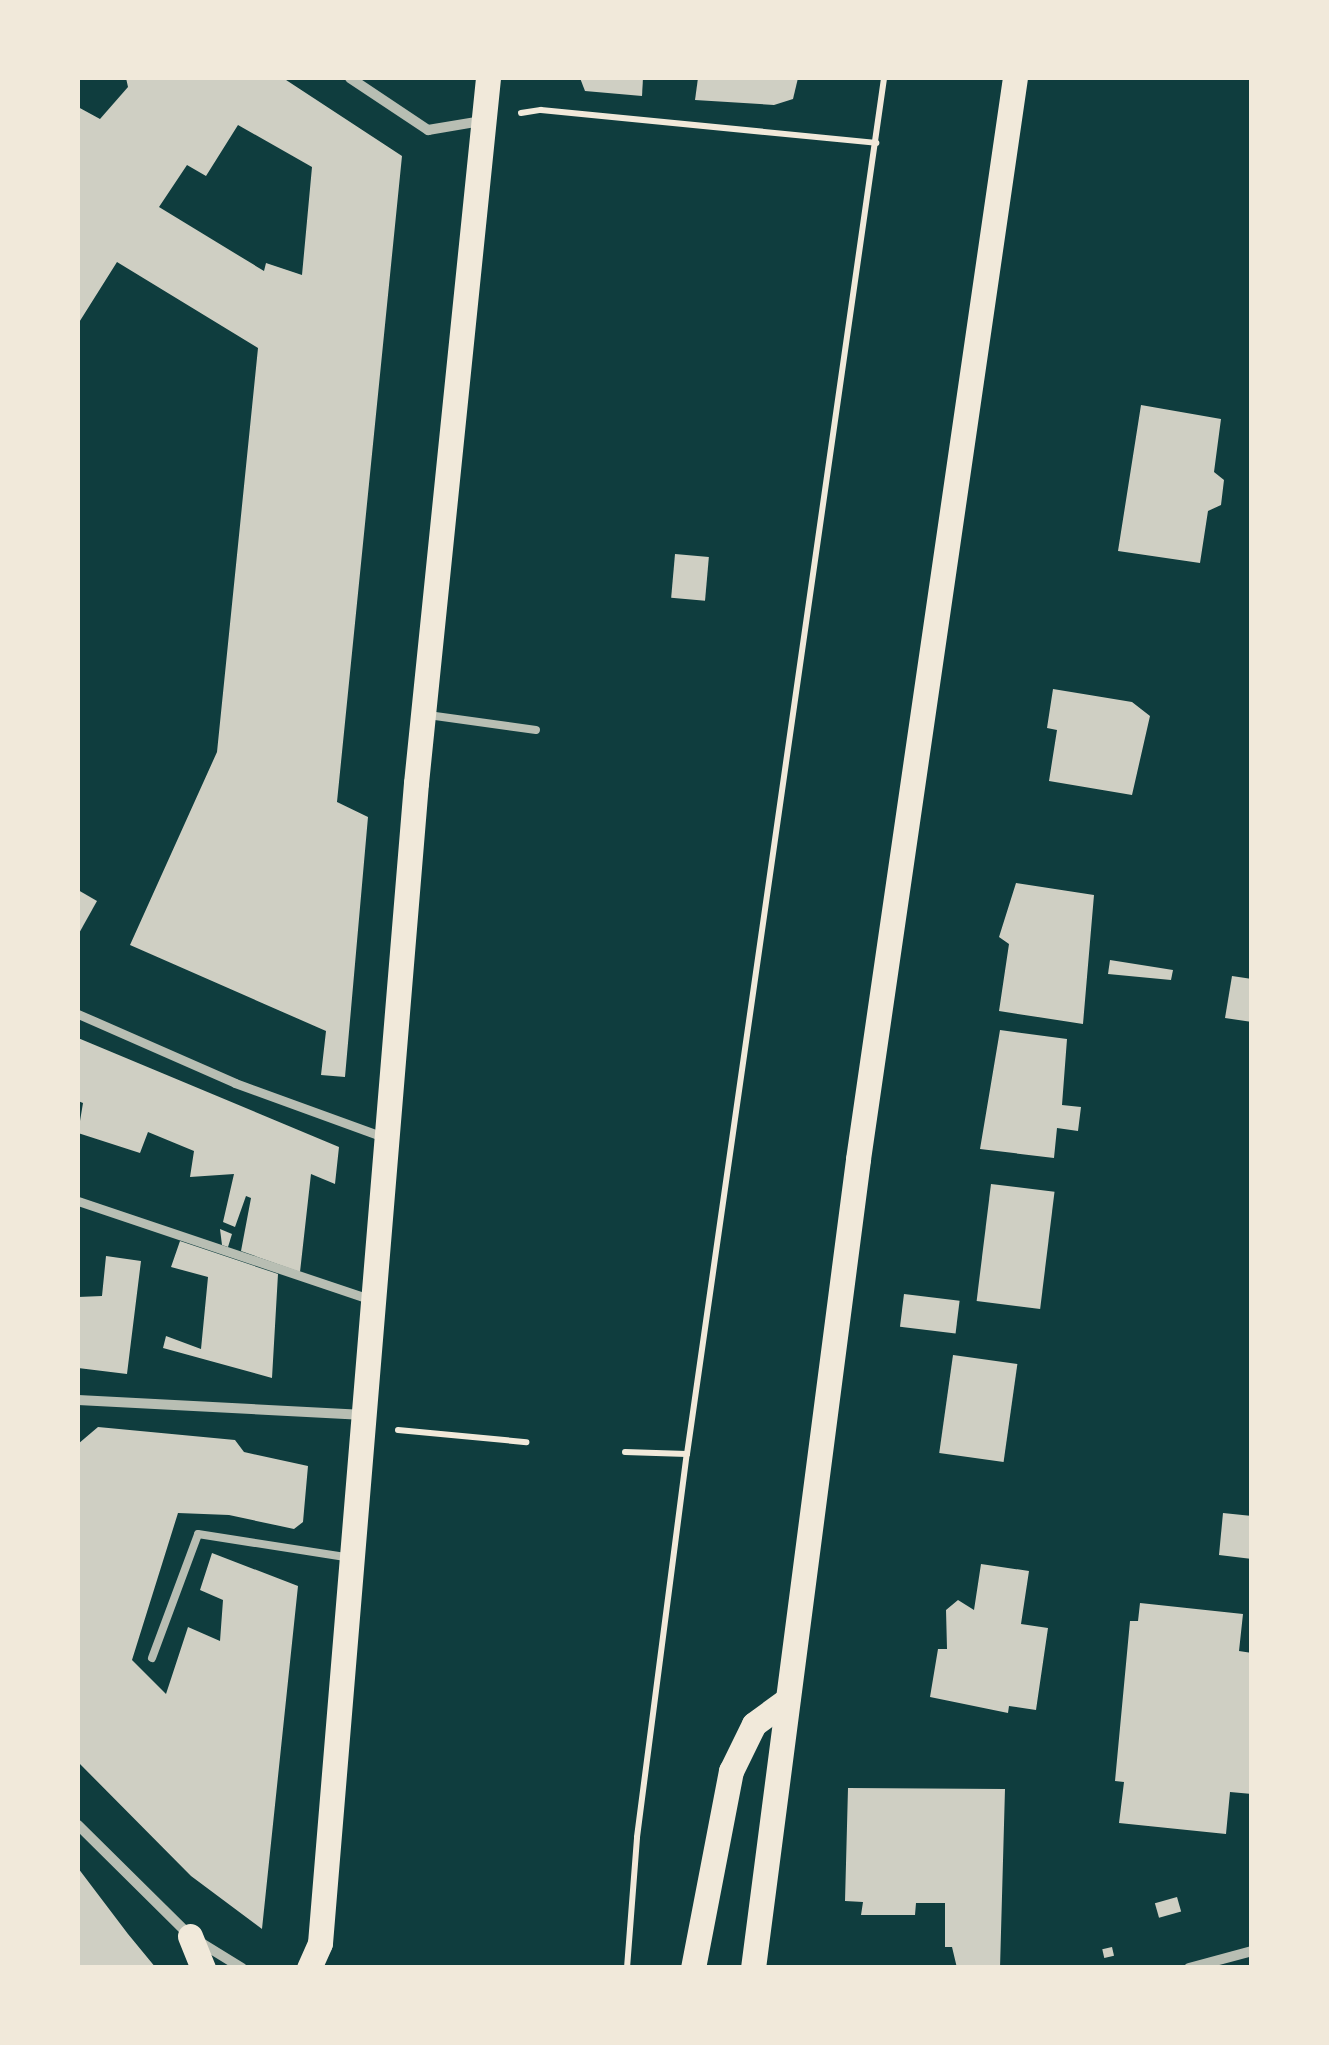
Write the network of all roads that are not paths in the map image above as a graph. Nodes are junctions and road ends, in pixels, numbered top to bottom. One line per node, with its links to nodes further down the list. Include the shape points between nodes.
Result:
1 (350, 78): 4 (street, via 428,130)
2 (488, 78): 4 (main road)
3 (1015, 78): 15 (main road)
4 (486, 120): 5 (main road)
5 (423, 714): 6 (lane); 8 (main road)
6 (536, 730)
7 (78, 1014): 8 (street, via 235,1083)
8 (388, 1139): 10 (main road)
9 (78, 1201): 10 (street)
10 (375, 1301): 12 (main road)
11 (78, 1400): 12 (street)
12 (366, 1416): 13 (main road)
13 (355, 1559): 14 (lane, via 198,1534); 21 (main road, via 320,1943)
14 (152, 1658)
15 (787, 1700): 22 (main road, via 754,1724 731,1771); 23 (main road)
16 (78, 1826): 17 (street)
17 (190, 1936): 19 (main road); 20 (street)
18 (1252, 1950): 24 (street)
19 (202, 1968)
20 (242, 1968)
21 (309, 1968)
22 (693, 1968)
23 (753, 1968)
24 (1189, 1968)

